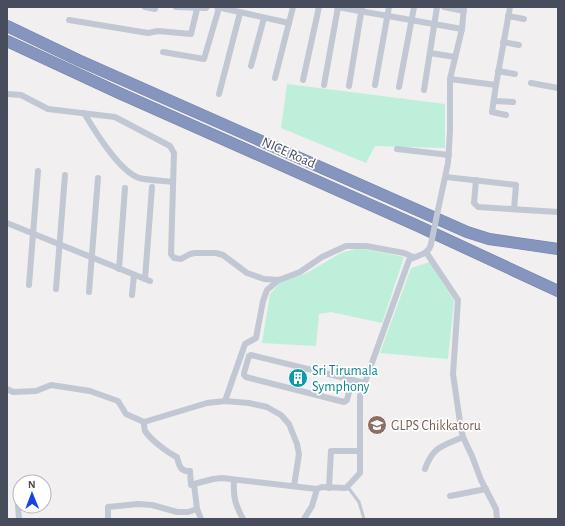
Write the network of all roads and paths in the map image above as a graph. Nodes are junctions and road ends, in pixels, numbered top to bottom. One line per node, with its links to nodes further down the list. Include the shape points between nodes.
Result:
1 (145, 7): 2 (street)
2 (155, 7)
3 (176, 7): 14 (street)
4 (207, 7): 14 (street)
5 (218, 7): 17 (street); 31 (street, via 204,59)
6 (293, 7): 24 (street)
7 (319, 7): 39 (street)
8 (338, 7): 15 (street); 41 (street)
9 (389, 7): 18 (street)
10 (414, 7): 23 (street)
11 (437, 7): 25 (street)
12 (444, 7): 16 (street)
13 (510, 7): 19 (street)
14 (197, 9): 22 (street, via 191,34 158,31 148,34)
15 (362, 9): 18 (street); 44 (street)
16 (464, 9): 27 (street)
17 (240, 13): 20 (street); 49 (street)
18 (388, 16): 23 (street); 42 (street)
19 (508, 16): 21 (street); 29 (street)
20 (264, 18): 24 (street); 34 (street)
21 (524, 19)
22 (69, 20)
23 (411, 20): 25 (street); 45 (street)
24 (289, 23): 37 (street)
25 (434, 24): 27 (street); 32 (street)
26 (7, 26): 69 (highway, NICE Road, via 78,60 467,232)
27 (462, 29): 33 (street)
28 (7, 42): 78 (highway, NICE Road)
29 (503, 42): 30 (street); 35 (street)
30 (519, 45)
31 (163, 52)
32 (430, 54): 33 (street); 47 (street)
33 (455, 57): 38 (street)
34 (251, 66)
35 (498, 71): 36 (street); 43 (street)
36 (515, 74)
37 (275, 78)
38 (450, 79): 43 (street); 55 (street)
39 (303, 80)
40 (531, 83): 46 (street)
41 (324, 85)
42 (375, 85)
43 (496, 85): 50 (street)
44 (349, 86)
45 (398, 87)
46 (558, 88)
47 (424, 90)
48 (7, 94): 52 (street, via 20,95 48,109)
49 (219, 94)
50 (494, 101): 51 (street); 53 (street, via 492,112)
51 (513, 102)
52 (84, 113): 61 (street, via 124,169 140,178); 61 (street, via 115,117 170,146 174,153)
53 (506, 115)
54 (396, 149): 55 (street)
55 (449, 155): 58 (street)
56 (38, 171): 67 (street)
57 (66, 175): 68 (street)
58 (446, 177): 60 (street); 70 (street, bridge, via 430,249)
59 (98, 178): 72 (street)
60 (476, 180): 64 (street, via 516,185); 64 (street, via 474,202 478,207)
61 (173, 182): 75 (street, via 171,254 174,258 182,259 190,254 216,253 223,255 247,273 264,279)
62 (152, 187): 74 (street, via 147,280)
63 (125, 188): 73 (street)
64 (514, 209): 65 (street)
65 (558, 212)
66 (7, 223): 67 (street)
67 (33, 234): 68 (street); 76 (street)
68 (60, 245): 72 (street); 77 (street)
69 (558, 249)
70 (426, 252): 71 (street); 86 (street, via 458,300 453,374)
71 (413, 257): 75 (street, via 387,249 360,245 346,246 322,257 300,272); 82 (street, via 409,260)
72 (92, 258): 73 (street); 79 (street)
73 (119, 269): 74 (street)
74 (134, 275): 80 (street)
75 (279, 280): 84 (street, via 267,290 256,338 245,344)
76 (29, 285)
77 (56, 289)
78 (558, 291)
79 (88, 292)
80 (132, 295)
81 (351, 382): 81 (street, via 251,355 244,373 246,377 344,402 347,400); 82 (street)
82 (364, 385): 87 (street, via 360,396)
83 (7, 389): 85 (street, via 13,392 36,391 51,385 90,391 118,401 126,414)
84 (224, 401): 85 (street, via 207,403); 91 (street, via 267,407 281,415 289,424 300,454)
85 (144, 422): 90 (street, via 144,429 148,434 177,457 182,470 190,471 191,485)
86 (463, 437): 88 (street, via 435,450); 95 (street)
87 (360, 451): 92 (street, via 360,473); 93 (street, via 331,451)
88 (425, 469)
89 (234, 480): 90 (street, via 213,479); 91 (street); 100 (street, via 236,506)
90 (194, 484): 97 (street)
91 (294, 486): 94 (street)
92 (347, 486): 93 (street); 102 (lane, via 359,502)
93 (329, 488): 94 (street)
94 (317, 489): 101 (street, via 312,506)
95 (486, 489): 96 (street); 103 (street, via 496,509)
96 (450, 496)
97 (197, 509): 98 (street, via 177,512 138,504 108,507); 99 (street)
98 (108, 519)
99 (202, 519)
100 (243, 519)
101 (304, 519)
102 (364, 519)
103 (497, 519)

